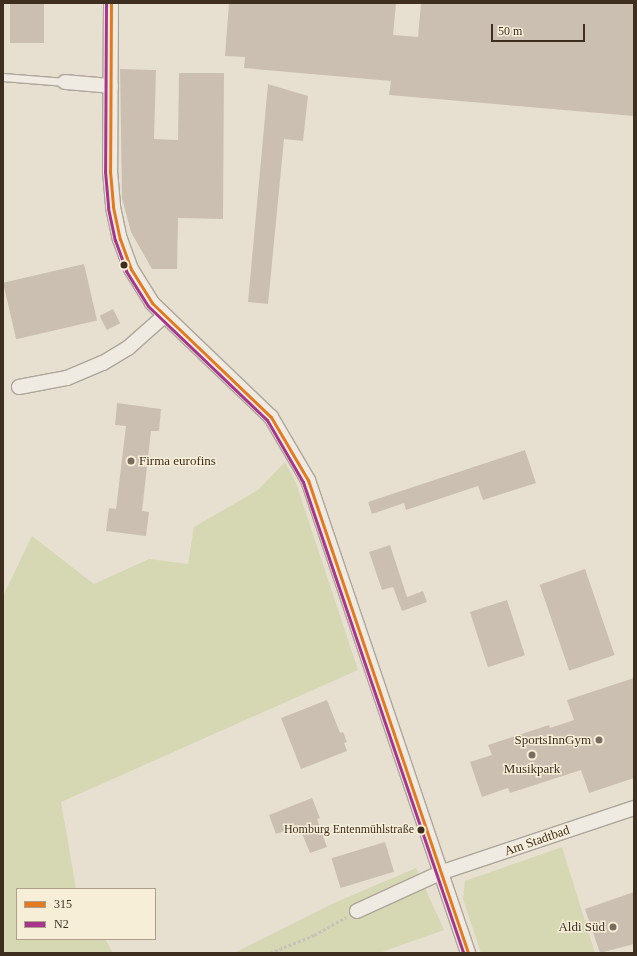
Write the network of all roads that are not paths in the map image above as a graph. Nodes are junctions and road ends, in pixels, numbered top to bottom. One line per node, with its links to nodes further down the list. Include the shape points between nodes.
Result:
1 (111, 3): 4 (street)
2 (3, 77): 3 (lane)
3 (65, 82): 4 (street)
4 (111, 86): 5 (street, via 110,171 120,239 131,269 144,291)
5 (164, 316): 6 (street, via 128,348 103,363 67,378); 8 (street, via 271,417 308,480)
6 (19, 387)
7 (634, 808): 8 (street, Am Stadtbad)
8 (440, 873): 9 (street, Am Stadtbad); 10 (street)
9 (357, 911)
10 (468, 953)

